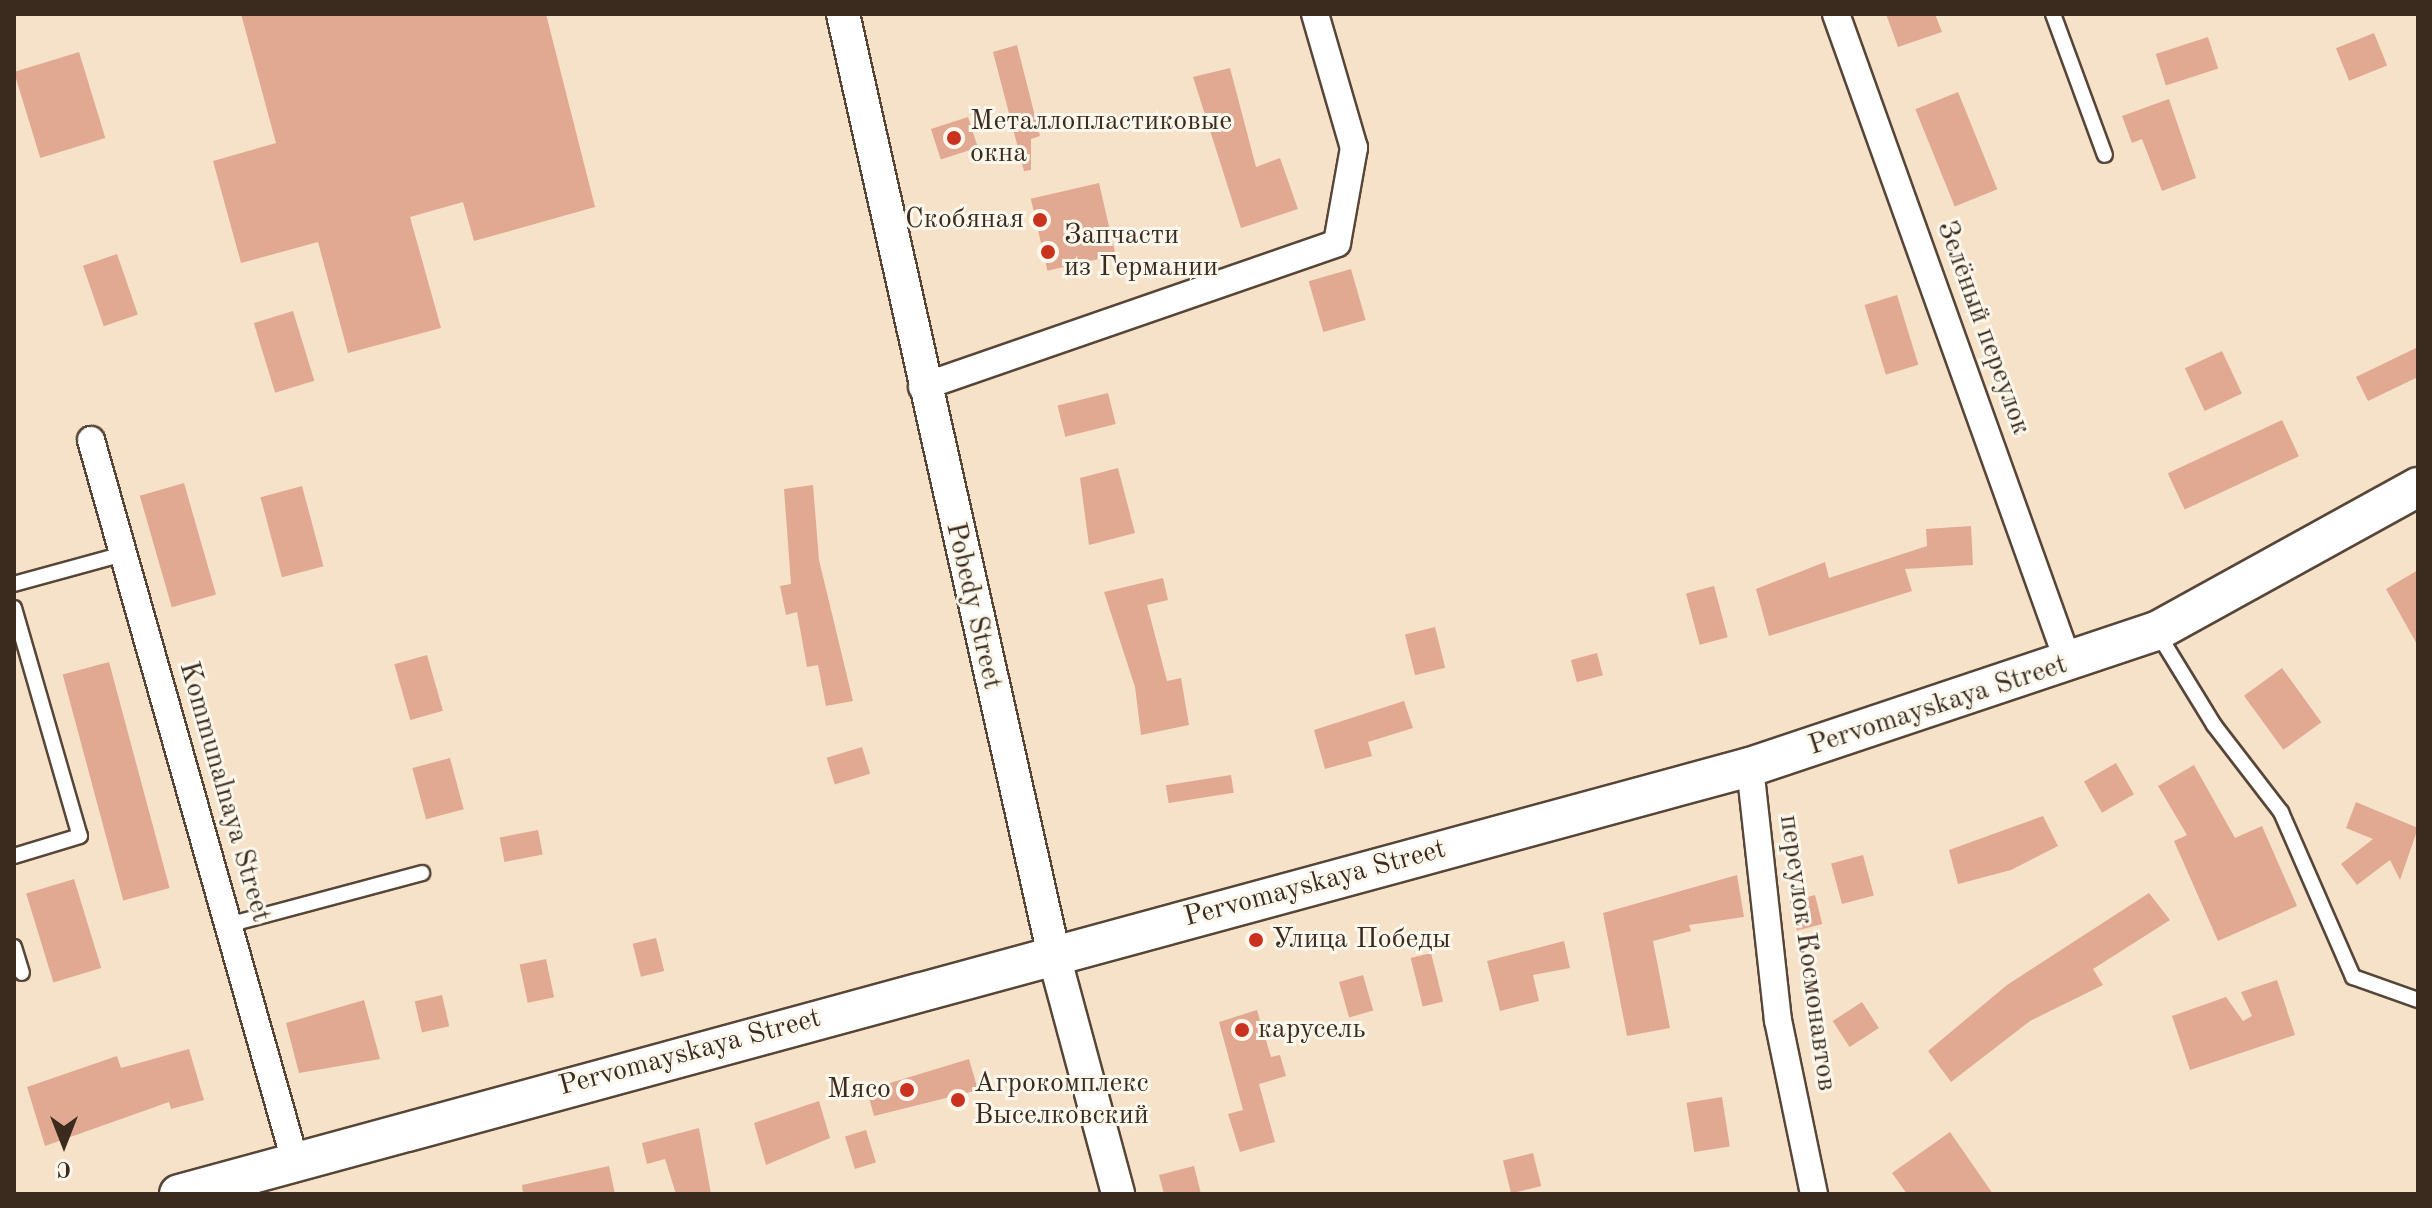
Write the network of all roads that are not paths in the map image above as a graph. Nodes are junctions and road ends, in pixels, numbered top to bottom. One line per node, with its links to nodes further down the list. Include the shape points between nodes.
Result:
1 (843, 14): 6 (street, Pobedy Street)
2 (1315, 14): 6 (street, via 1354,148 1337,243)
3 (1836, 14): 13 (street, Зелёный переулок)
4 (2053, 14): 5 (lane)
5 (2105, 155)
6 (922, 387): 19 (street, Pobedy Street)
7 (91, 440): 9 (street, Kommunalnaya Street)
8 (2418, 487): 12 (main road, Pervomayskaya Street)
9 (123, 554): 10 (lane); 17 (street, Kommunalnaya Street)
10 (14, 584)
11 (14, 608): 15 (lane, via 80,836)
12 (2157, 631): 13 (main road, Pervomayskaya Street); 21 (lane, via 2214,725 2281,812 2353,977)
13 (2069, 664): 14 (main road, Pervomayskaya Street)
14 (1750, 767): 19 (main road, Pervomayskaya Street); 25 (street, переулок Космонавтов, via 1778,1020)
15 (14, 856)
16 (422, 873): 17 (lane)
17 (228, 925): 22 (street, Kommunalnaya Street)
18 (14, 947): 20 (lane)
19 (1054, 956): 22 (main road, Pervomayskaya Street); 24 (street, Pobedy Street)
20 (22, 973)
21 (2418, 1000)
22 (295, 1161): 23 (main road, Pervomayskaya Street)
23 (179, 1194)
24 (1118, 1194)
25 (1814, 1194)

